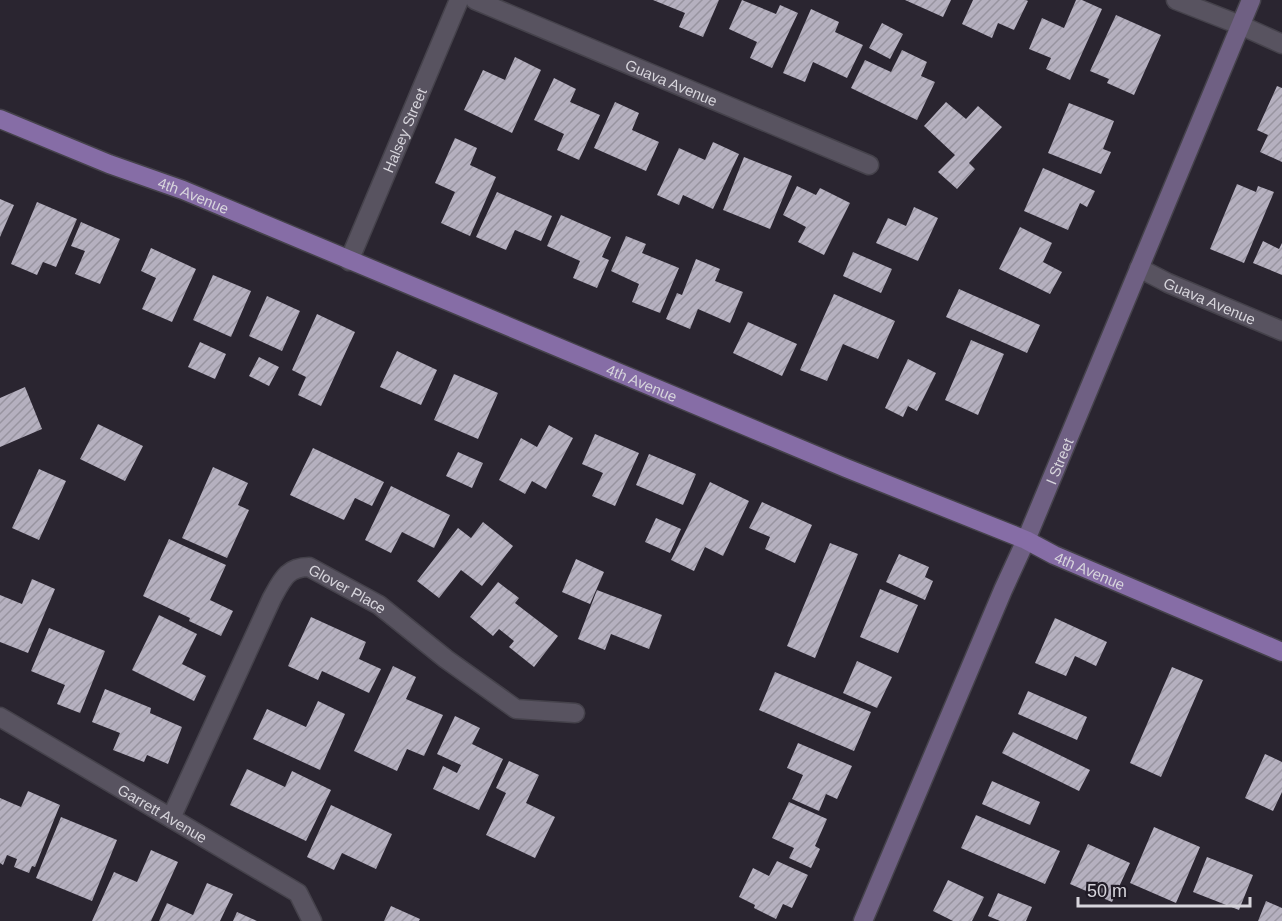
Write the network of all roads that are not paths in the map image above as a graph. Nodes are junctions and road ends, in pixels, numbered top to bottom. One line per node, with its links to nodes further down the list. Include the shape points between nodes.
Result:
1 (459, 0): 9 (street, Halsey Street)
2 (475, 0): 8 (street, Guava Avenue)
3 (1176, 0): 5 (street)
4 (1251, 0): 5 (street, I Street)
5 (1240, 25): 6 (street); 10 (street, I Street)
6 (1282, 44)
7 (0, 119): 9 (main road, 4th Avenue)
8 (868, 165)
9 (350, 261): 12 (main road, 4th Avenue)
10 (1139, 268): 11 (street, Guava Avenue); 12 (street, I Street)
11 (1282, 331)
12 (1026, 540): 13 (main road, 4th Avenue); 18 (street, I Street)
13 (1282, 652)
14 (575, 713): 16 (street, Glover Place, via 516,708 379,605 309,567 296,567 283,578 272,598)
15 (0, 717): 16 (street, Garrett Avenue)
16 (171, 818): 17 (street, Garrett Avenue, via 298,893)
17 (312, 921)
18 (863, 921)

